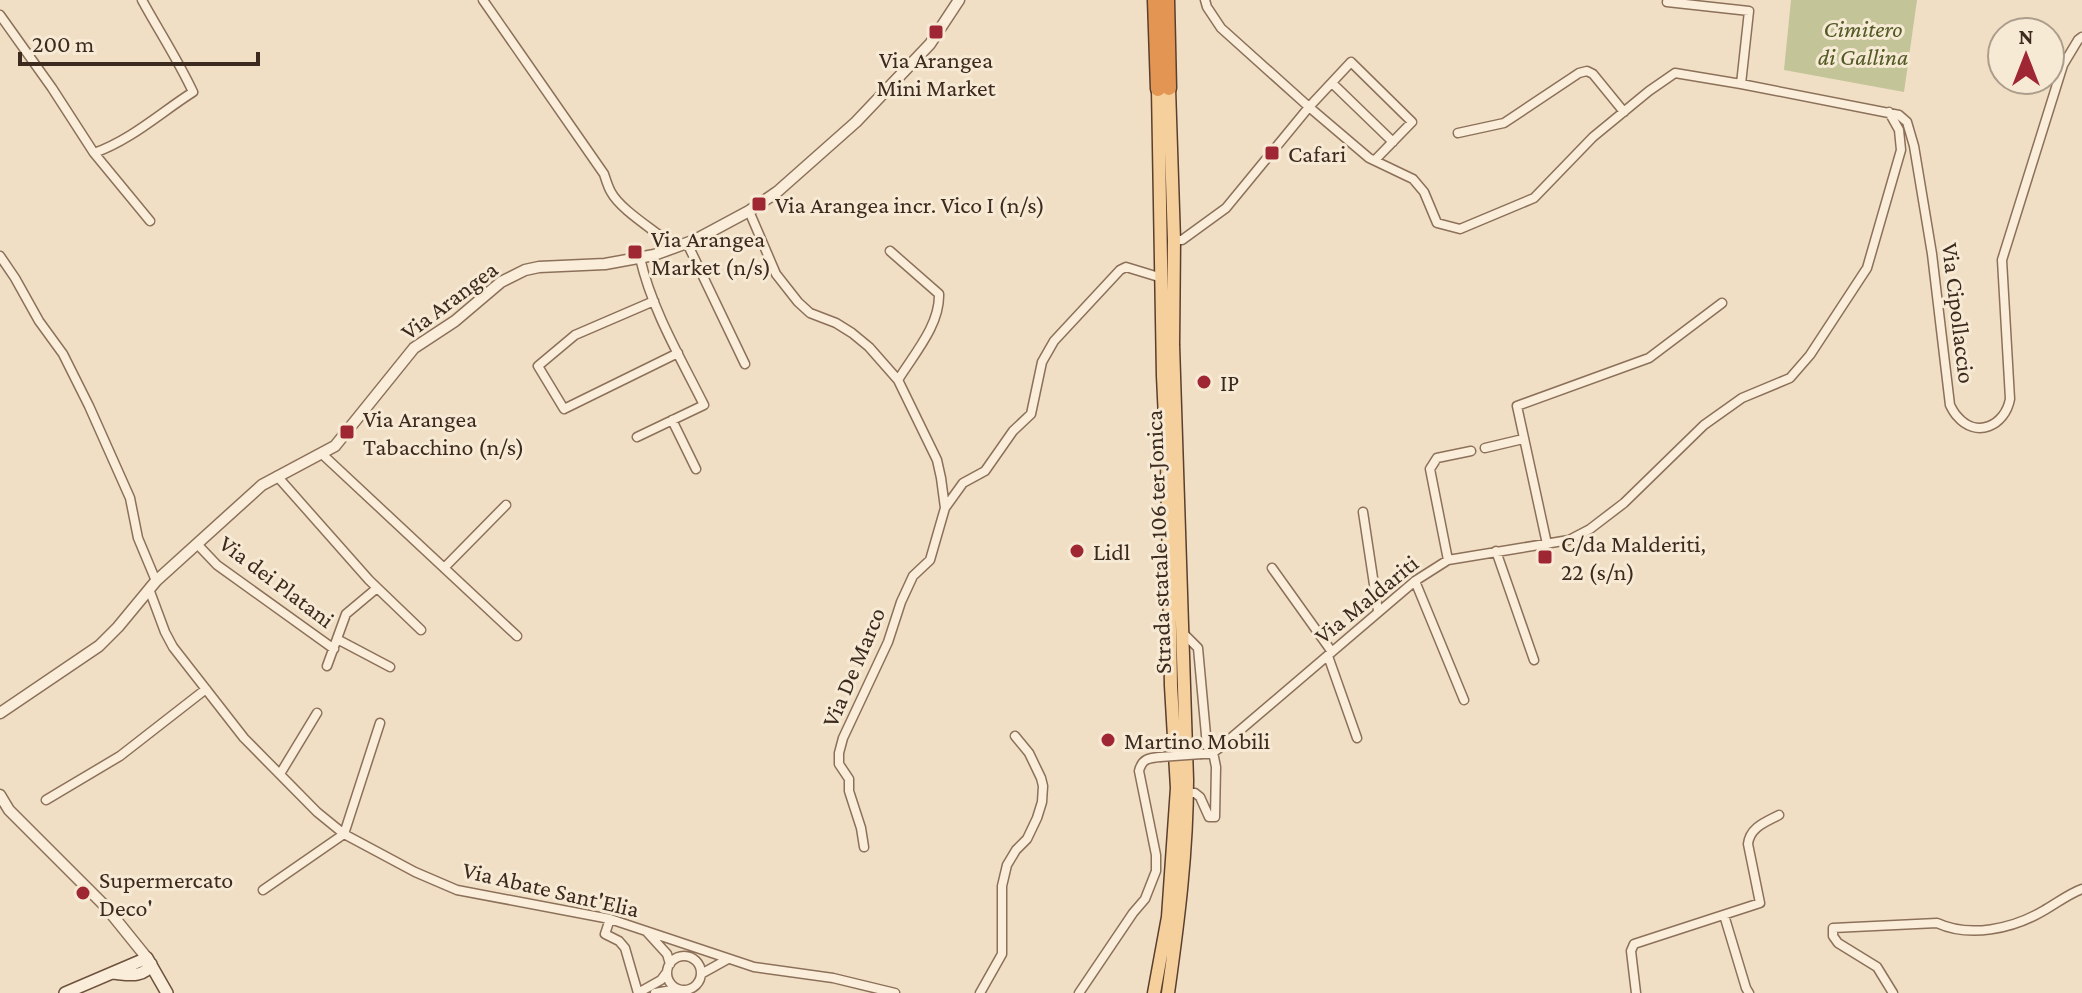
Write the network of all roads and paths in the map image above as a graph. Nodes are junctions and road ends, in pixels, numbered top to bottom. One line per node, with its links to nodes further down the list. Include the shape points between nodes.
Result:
1 (142, 0): 18 (street, via 193,92)
2 (483, 0): 24 (street, via 604,174 612,194)
3 (959, 0): 20 (street, Via Arangea, via 930,44 856,122)
4 (1155, 0): 12 (highway)
5 (1167, 0): 12 (highway)
6 (1205, 0): 13 (street, via 1221,28)
7 (1667, 2): 11 (street, via 1749,11)
8 (0, 15): 18 (street)
9 (2082, 37): 15 (street, Via Cipollaccio, via 2063,65 2002,260 2010,399 2001,420 1990,426 1966,424 1950,405 1914,146 1907,122)
10 (1332, 83): 13 (street); 17 (street); 17 (street, via 1351,62 1362,72 1412,122)
11 (1741, 84): 14 (street, via 1675,73); 15 (street)
12 (1164, 88): 22 (main road, Strada statale 106 ter Jonica); 28 (main road, Strada statale 106 ter Jonica)
13 (1309, 107): 19 (street); 22 (street, via 1226,208 1182,240)
14 (1624, 112): 16 (street, via 1587,71 1504,123); 19 (street, via 1534,198 1460,229 1437,223 1413,179)
15 (1889, 112): 45 (street, Via Maldariti, via 1899,130 1901,150 1867,268 1810,355 1790,378 1742,398 1704,425 1590,529)
16 (1458, 133)
17 (1393, 142): 19 (street)
18 (94, 153): 21 (street)
19 (1375, 160)
20 (749, 211): 23 (street, Via Arangea); 33 (street, via 776,274 798,302 852,333)
21 (150, 221)
22 (1174, 240): 56 (main road, Strada statale 106 ter Jonica)
23 (687, 243): 24 (street, Via Arangea); 32 (street)
24 (675, 248): 27 (street, Via Arangea)
25 (890, 251): 33 (street, via 939,294 932,326)
26 (0, 256): 52 (street, Via Abate Sant'Elia, via 63,354 89,406 130,498)
27 (640, 258): 29 (street); 39 (street, Via Arangea, via 539,267 501,282 414,348 335,446)
28 (1162, 278): 43 (street, via 1126,267 1120,270 1054,341 1042,362 1031,414 985,471 963,483); 99 (main road, Strada statale 106 ter Jonica, via 1177,788 1168,917)
29 (654, 301): 31 (street); 31 (street, via 575,335 538,366 564,409)
30 (1722, 303): 36 (street, via 1649,358 1517,406)
31 (678, 353): 34 (street, via 704,405)
32 (745, 364)
33 (898, 380): 43 (street, via 937,460)
34 (672, 420): 35 (street); 40 (street)
35 (637, 437)
36 (1523, 439): 37 (street); 45 (street)
37 (1485, 448)
38 (1471, 451): 48 (street, via 1437,458 1430,469)
39 (322, 454): 41 (street, Via Arangea); 49 (street)
40 (696, 469)
41 (277, 476): 46 (street, Via Arangea); 53 (street)
42 (506, 505): 49 (street)
43 (945, 508): 78 (street, Via De Marco, via 930,560 913,576 839,753)
44 (1363, 512): 54 (street)
45 (1547, 544): 47 (street, Via Maldariti)
46 (198, 545): 52 (street, Via Arangea); 59 (street, Via dei Platani, via 217,565)
47 (1496, 551): 48 (street, Via Maldariti); 61 (street)
48 (1448, 560): 51 (street, Via Maldariti)
49 (444, 568): 57 (street)
50 (1272, 568): 60 (street)
51 (1415, 581): 54 (street, Via Maldariti); 65 (street)
52 (152, 585): 64 (street, Via Abate Sant'Elia, via 165,632); 66 (street, Via Arangea, via 99,646)
53 (377, 588): 55 (street); 58 (street, via 346,614)
54 (1378, 611): 60 (street, Via Maldariti)
55 (421, 630)
56 (1183, 633): 71 (street, via 1198,648); 73 (main road, Strada statale 106 ter Jonica)
57 (517, 636)
58 (337, 639): 59 (street); 63 (street, Via dei Platani)
59 (334, 649): 62 (street)
60 (1330, 654): 70 (street); 71 (street, Via Maldariti)
61 (1534, 660)
62 (327, 666)
63 (390, 667)
64 (206, 689): 72 (street, Via Abate Sant'Elia); 75 (street, via 120,756)
65 (1464, 700)
66 (0, 713)
67 (317, 713): 72 (street)
68 (380, 723): 77 (street)
69 (1015, 736): 97 (street, via 1041,778 1042,802 1027,839 1007,865 1002,954)
70 (1357, 738)
71 (1207, 754): 73 (street, via 1214,757 1216,767 1215,817 1209,817 1200,797); 98 (street, bridge, via 1143,761 1139,771 1156,871 1145,899)
72 (280, 774): 77 (street, Via Abate Sant'Elia)
73 (1187, 793): 100 (main road, Strada statale 106 ter Jonica)
74 (0, 795): 85 (street)
75 (46, 800)
76 (1779, 815): 81 (street, via 1749,837 1760,903)
77 (344, 834): 80 (street); 82 (street, Via Abate Sant'Elia, via 457,890)
78 (864, 847)
79 (2082, 889): 103 (street, via 2023,921 1982,930 1965,932 1937,923 1833,928 1838,943 1881,971)
80 (263, 890)
81 (1724, 915): 101 (street, via 1634,944); 102 (street)
82 (610, 919): 83 (street, Via Abate Sant'Elia); 94 (street, via 605,934 625,948)
83 (646, 932): 84 (street, Via Abate Sant'Elia); 87 (street, Via Abate Sant'Elia)
84 (728, 959): 86 (street, Via Abate Sant'Elia); 90 (street); 96 (street, Via Abate Sant'Elia)
85 (149, 961): 88 (main road); 89 (main road, via 148,970); 93 (main road)
86 (698, 964): 87 (street, via 689,957); 90 (street)
87 (672, 965): 91 (street, via 668,979); 94 (street, via 661,980)
88 (109, 973): 89 (main road); 92 (main road)
89 (130, 974): 93 (main road)
90 (701, 974): 91 (street, via 696,986)
91 (677, 989): 95 (street)
92 (65, 993)
93 (167, 993)
94 (638, 993)
95 (655, 993)
96 (895, 993)
97 (980, 993)
98 (1079, 993)
99 (1154, 993)
100 (1168, 993)
101 (1636, 993)
102 (1749, 993)
103 (1893, 993)

